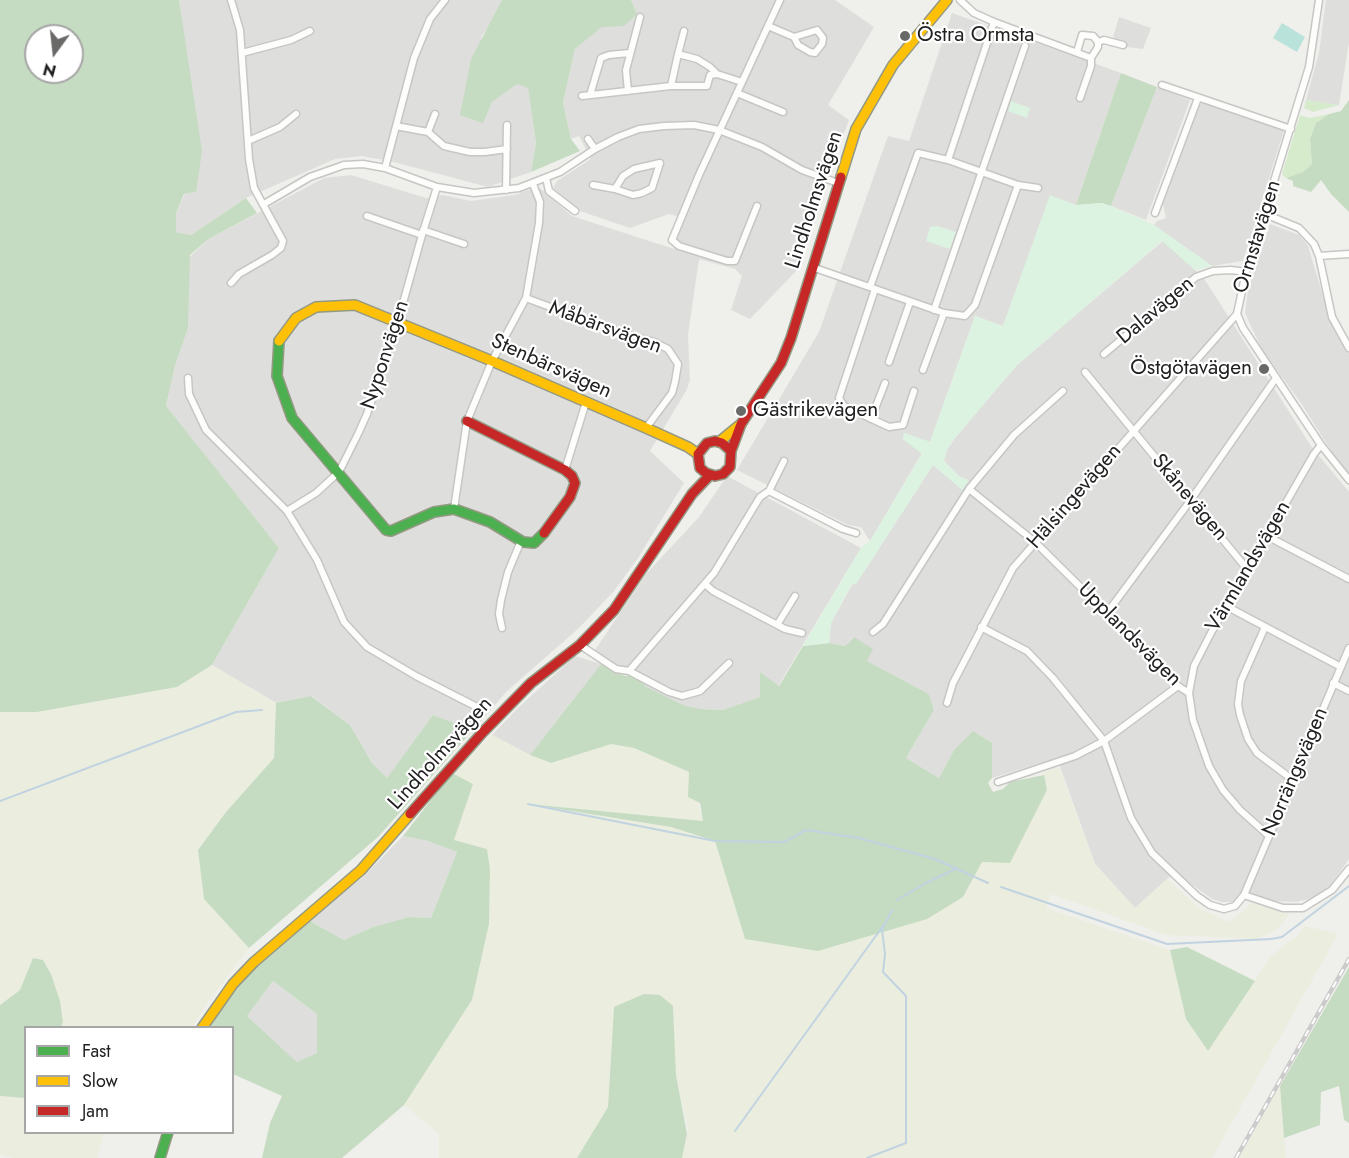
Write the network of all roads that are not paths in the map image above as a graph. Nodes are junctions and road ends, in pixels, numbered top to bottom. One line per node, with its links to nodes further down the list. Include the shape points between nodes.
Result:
1 (231, 0): 18 (street)
2 (445, 0): 35 (street, via 422,35)
3 (778, 0): 9 (street)
4 (947, 0): 47 (main road, Lindholmsvägen, via 893,65 865,110)
5 (960, 0): 8 (street, via 974,13)
6 (1319, 0): 36 (street, Ormstavägen, via 1309,67)
7 (639, 17): 16 (street)
8 (994, 22): 17 (street); 43 (street)
9 (768, 26): 12 (street); 22 (street)
10 (310, 31): 18 (street)
11 (684, 31): 19 (street)
12 (794, 37): 12 (street, via 798,45 810,52 815,52 823,38 817,30)
13 (1098, 42): 14 (street); 17 (street, via 1093,36 1082,35); 20 (street)
14 (1123, 45)
15 (1025, 46): 45 (street)
16 (629, 52): 25 (street); 27 (street, via 601,58)
17 (1077, 52): 20 (street)
18 (242, 53): 40 (street)
19 (678, 54): 21 (street, via 697,59); 24 (street)
20 (1091, 58): 29 (street)
21 (720, 74): 22 (street); 24 (street, via 710,75 707,86)
22 (742, 82): 26 (street)
23 (1162, 85): 30 (street)
24 (671, 86): 25 (street)
25 (628, 91): 27 (street)
26 (737, 93): 31 (street); 37 (street)
27 (590, 95): 28 (street)
28 (582, 96)
29 (1080, 98)
30 (1198, 98): 36 (street); 58 (street)
31 (783, 112)
32 (296, 114): 40 (street, via 280,127)
33 (435, 114): 38 (street)
34 (507, 125): 41 (street)
35 (396, 126): 38 (street); 44 (street)
36 (1291, 129): 59 (street, Ormstavägen)
37 (719, 130): 42 (street, via 694,125 639,129); 47 (street); 56 (street, via 672,240 679,246 735,261)
38 (428, 132): 41 (street, via 437,141 461,151)
39 (588, 139): 42 (street)
40 (248, 141): 55 (street, via 254,188)
41 (507, 149): 54 (street)
42 (595, 149): 46 (street)
43 (948, 160): 45 (street); 68 (street, via 918,153)
44 (385, 168): 51 (street); 55 (street, via 363,164 336,167)
45 (982, 172): 50 (street); 71 (street)
46 (546, 178): 48 (street); 57 (street, via 549,191)
47 (838, 183): 65 (main road, Lindholmsvägen)
48 (533, 184): 54 (street); 69 (street, via 540,202 539,223)
49 (593, 185): 53 (street)
50 (1018, 185): 52 (street); 72 (street, via 975,305 965,316)
51 (437, 187): 54 (street, via 474,193); 61 (street, Nyponvägen)
52 (1038, 188)
53 (615, 189): 53 (street, via 623,176 634,169 660,164 652,188 633,195)
54 (506, 190)
55 (264, 204): 67 (street, via 283,241 281,248 239,274)
56 (757, 206)
57 (575, 211)
58 (1155, 213)
59 (1265, 214): 64 (street, via 1299,228); 66 (street, Ormstavägen)
60 (367, 216): 61 (street)
61 (422, 232): 62 (street); 74 (street, Nyponvägen)
62 (464, 244)
63 (1349, 254): 64 (street)
64 (1319, 256): 75 (street, via 1332,317)
65 (812, 267): 68 (street); 89 (main road, Lindholmsvägen, via 781,363)
66 (1246, 273): 73 (street, Ormstavägen); 76 (street, Dalavägen, via 1213,271 1196,277)
67 (231, 284)
68 (872, 288): 70 (street); 87 (street, via 838,398 844,406)
69 (526, 298): 77 (street); 90 (street, Måbärsvägen, via 668,349 678,364 672,393)
70 (910, 302): 71 (street); 78 (street)
71 (934, 310): 72 (street)
72 (944, 313): 79 (street)
73 (1237, 314): 82 (street, Ormstavägen); 91 (street, Hälsingevägen)
74 (398, 321): 77 (main road, Stenbärsvägen); 99 (street, Nyponvägen, via 367,414); 99 (main road, Stenbärsvägen, via 355,305 316,307 296,318 279,342 278,376 292,418)
75 (1349, 348)
76 (1104, 354)
77 (492, 361): 86 (main road, Stenbärsvägen); 88 (street)
78 (889, 362)
79 (923, 370)
80 (1085, 372): 91 (street, Skånevägen)
81 (188, 378): 107 (street, via 189,394 206,430)
82 (1276, 378): 93 (street, Ormstavägen); 105 (street)
83 (885, 383): 87 (street)
84 (914, 391): 87 (street, via 903,425 890,427)
85 (1063, 391): 102 (street, via 1014,435)
86 (586, 402): 90 (main road, Stenbärsvägen); 98 (street)
87 (871, 420)
88 (467, 421): 98 (main road); 106 (street)
89 (741, 424): 92 (main road, Lindholmsvägen); 95 (main road, Lindholmsvägen)
90 (646, 428): 94 (main road, Stenbärsvägen)
91 (1134, 431): 105 (street, Skånevägen); 111 (street, Hälsingevägen)
92 (719, 442): 94 (main road, Lindholmsvägen, via 711,442); 95 (main road)
93 (1321, 445): 101 (street, Ormstavägen); 109 (street, Värmlandsvägen)
94 (700, 451): 97 (main road, Lindholmsvägen)
95 (731, 451): 100 (main road, Lindholmsvägen, via 732,463 727,471)
96 (784, 461): 103 (street)
97 (700, 468): 100 (main road); 104 (main road, Lindholmsvägen)
98 (565, 470): 110 (main road, via 575,483 570,497 541,537 534,543)
99 (339, 472): 106 (main road, Stenbärsvägen, via 386,530 434,512); 107 (street)
100 (710, 475): 104 (main road, Lindholmsvägen)
101 (1349, 480)
102 (969, 489): 111 (street, Upplandsvägen); 122 (street, via 883,624)
103 (769, 491): 108 (street); 114 (street, via 760,497)
104 (692, 494): 124 (main road, Lindholmsvägen, via 614,610)
105 (1190, 501): 112 (street, Skånevägen); 117 (street)
106 (454, 509): 110 (main road, via 490,522)
107 (288, 511): 134 (street, via 317,560 344,622 367,647)
108 (856, 533)
109 (1267, 536): 112 (street, Värmlandsvägen); 113 (street)
110 (521, 541): 119 (street, via 501,600)
111 (1035, 542): 117 (street, Upplandsvägen); 120 (street, Hälsingevägen, via 1013,568)
112 (1247, 569): 116 (street, Värmlandsvägen)
113 (1349, 579)
114 (705, 584): 118 (street); 128 (street)
115 (795, 596): 118 (street)
116 (1227, 606): 121 (street); 132 (street, Värmlandsvägen, via 1194,666)
117 (1107, 613): 130 (street, Upplandsvägen)
118 (777, 625): 123 (street)
119 (502, 627)
120 (981, 627): 133 (street, Hälsingevägen, via 952,683); 135 (street, via 1033,656)
121 (1265, 627): 127 (street); 136 (street, via 1241,681 1240,715 1257,753)
122 (873, 632)
123 (802, 633)
124 (580, 645): 128 (street, via 616,669); 141 (main road, Lindholmsvägen, via 508,706 361,870 254,962)
125 (1349, 648): 127 (street, Norrängsvägen)
126 (729, 663): 128 (street, via 700,692 682,696)
127 (1341, 667): 129 (street, Norrängsvägen)
128 (629, 671)
129 (1333, 683): 131 (street); 136 (street, Norrängsvägen)
130 (1178, 686): 132 (street, Upplandsvägen); 135 (street)
131 (1349, 691)
132 (1189, 693): 138 (street, Upplandsvägen, via 1193,720 1209,765 1223,790)
133 (947, 703)
134 (479, 708)
135 (1104, 741): 137 (street, via 1075,756); 140 (street, via 1131,818 1163,865 1210,905 1230,909)
136 (1293, 780): 138 (street, Norrängsvägen)
137 (998, 782)
138 (1269, 836): 140 (street, Norrängsvägen)
139 (1349, 869): 140 (street, via 1332,890 1303,908 1283,908)
140 (1244, 895)
141 (203, 1026)
142 (167, 1134): 143 (main road)
143 (160, 1158)

